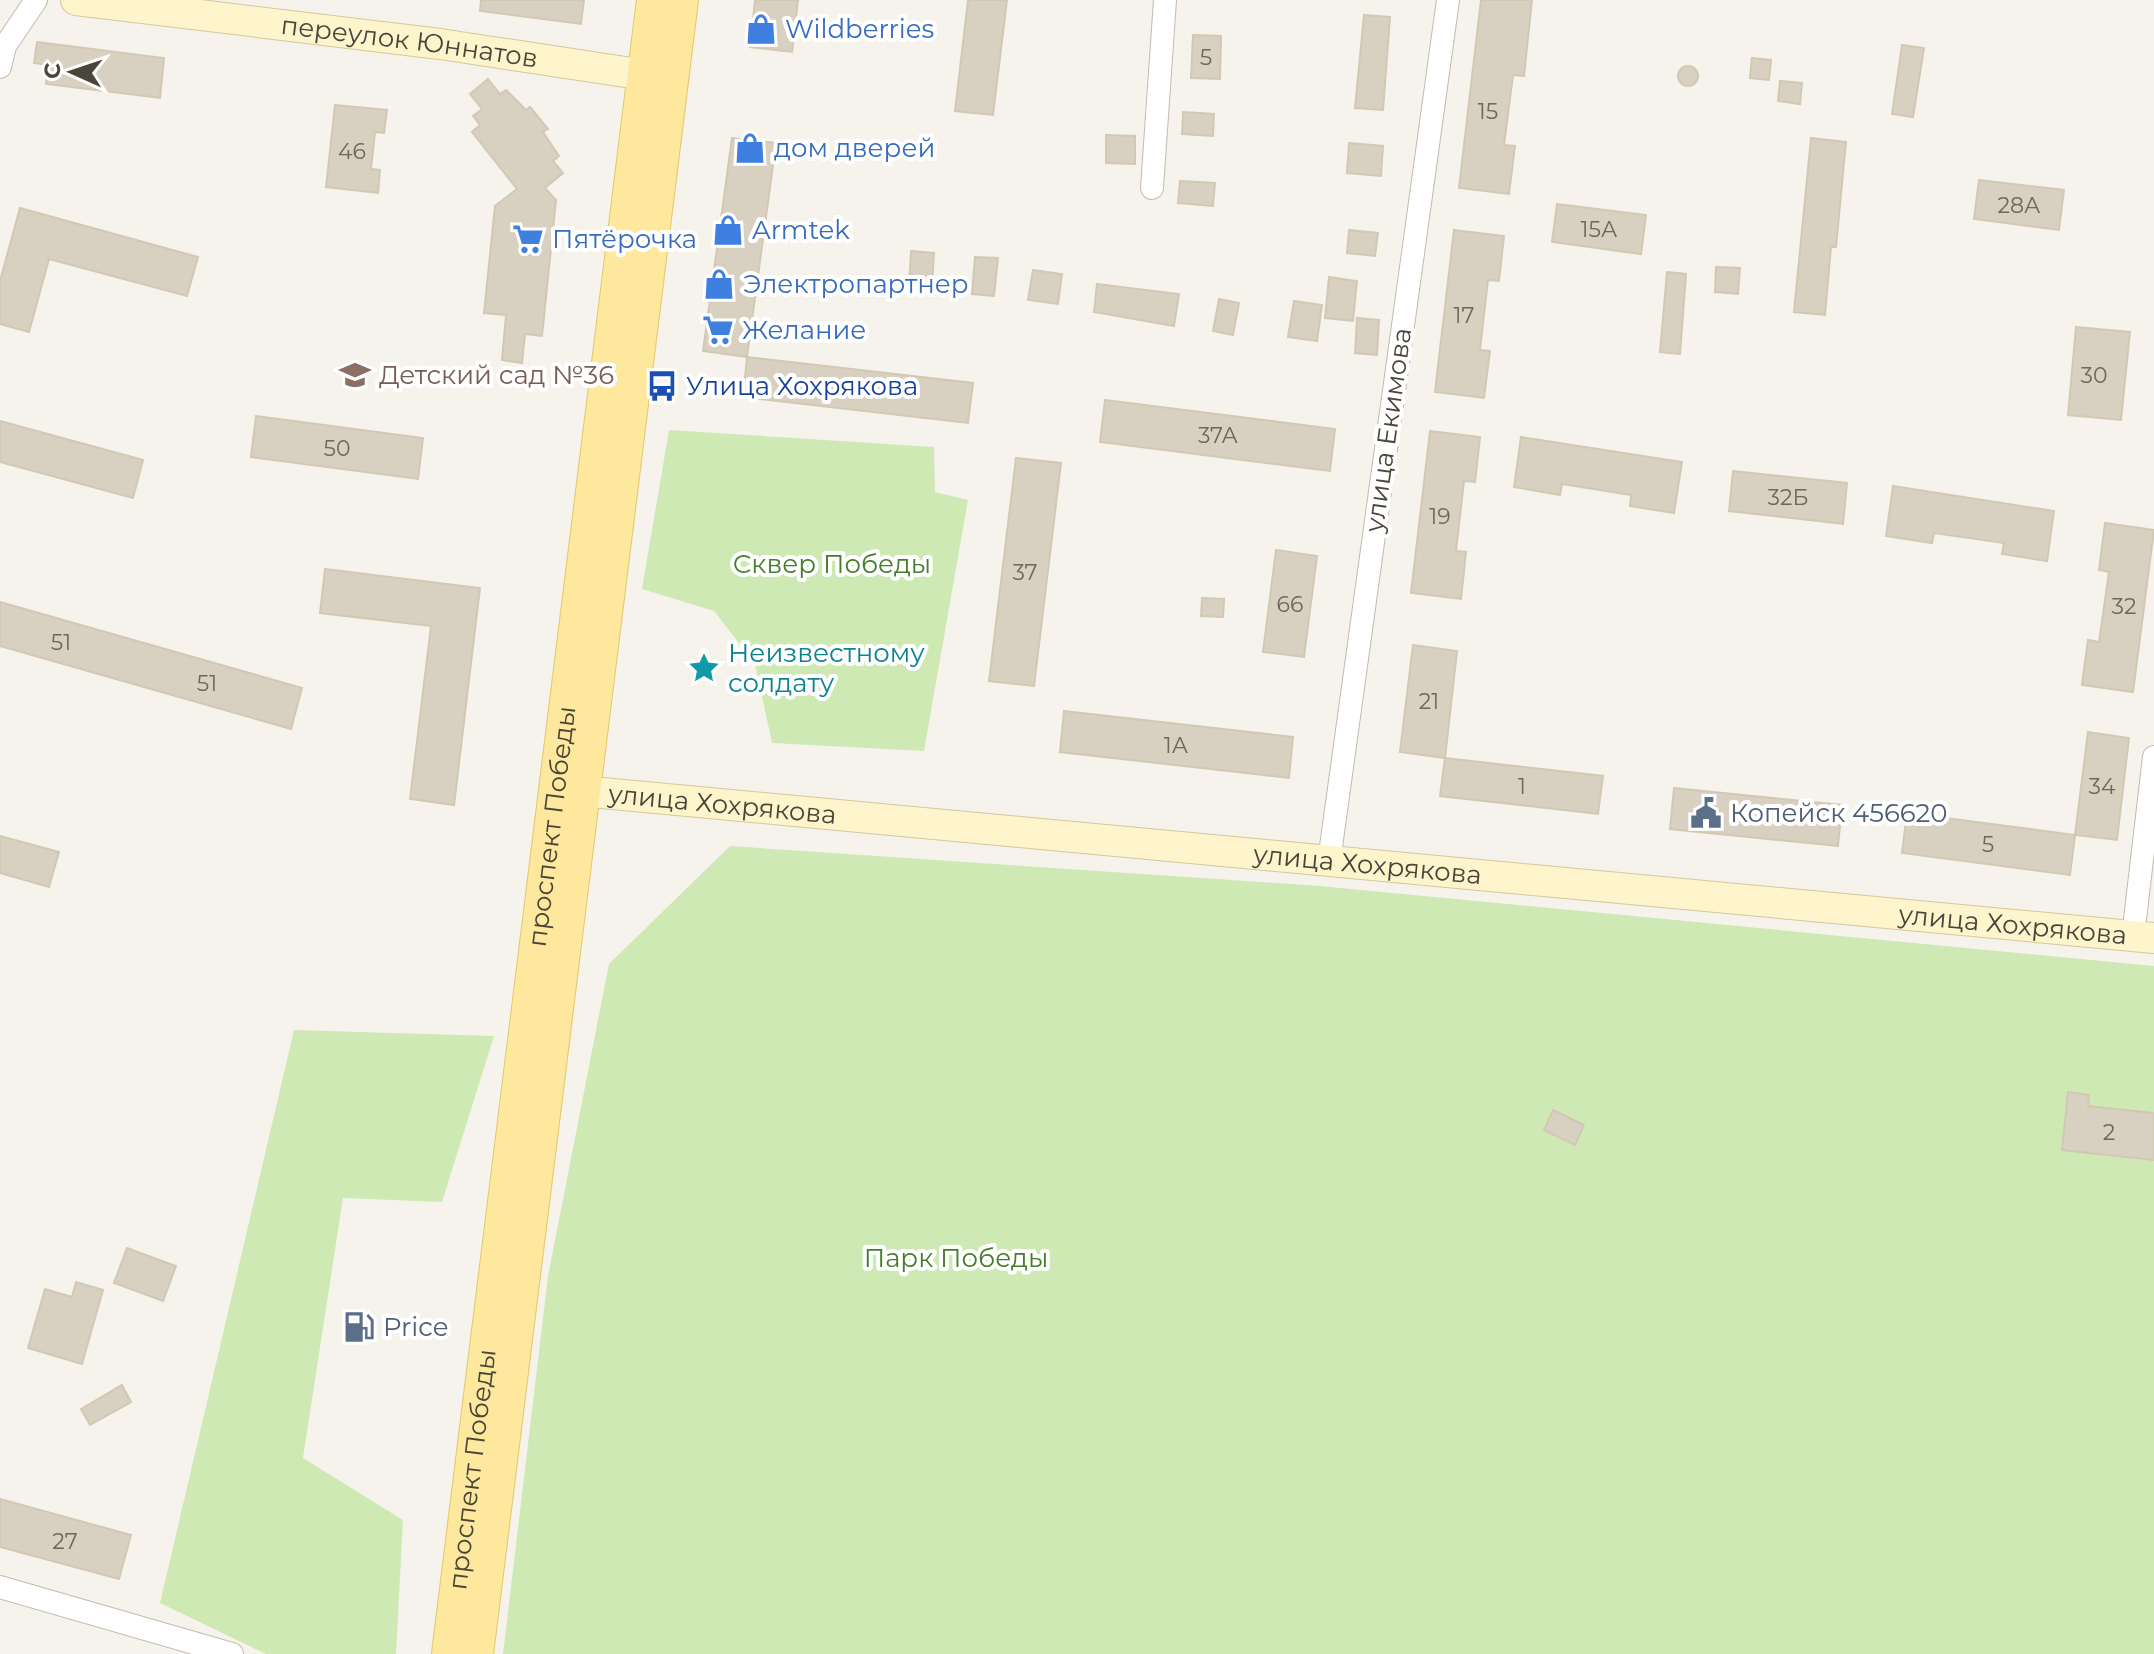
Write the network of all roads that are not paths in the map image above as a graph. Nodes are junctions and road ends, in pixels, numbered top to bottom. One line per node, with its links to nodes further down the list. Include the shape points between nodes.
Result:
1 (36, 0): 7 (street, via 5,46)
2 (76, 0): 8 (street, переулок Юннатов, via 440,44)
3 (654, 0): 8 (main road, проспект Победы)
4 (681, 0): 8 (main road, проспект Победы)
5 (1165, 0): 9 (street)
6 (1448, 0): 12 (street, улица Екимова)
7 (0, 67)
8 (658, 78): 11 (main road, проспект Победы)
9 (1152, 188)
10 (2154, 757): 13 (street)
11 (568, 790): 12 (street, улица Хохрякова); 16 (main road, проспект Победы); 17 (main road, проспект Победы)
12 (1329, 861): 13 (street, улица Хохрякова)
13 (2144, 937)
14 (0, 1587): 15 (street)
15 (232, 1654)
16 (449, 1654)
17 (476, 1654)

